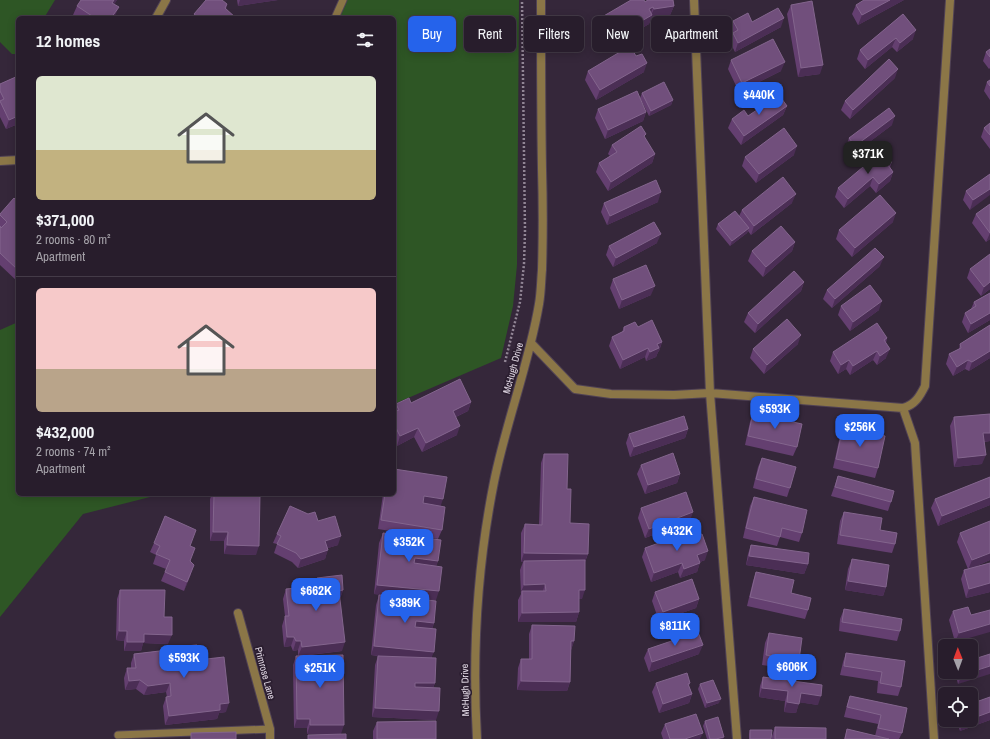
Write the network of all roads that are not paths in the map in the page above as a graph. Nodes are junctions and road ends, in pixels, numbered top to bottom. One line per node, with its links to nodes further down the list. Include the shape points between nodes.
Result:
1 (166, 0): 6 (street)
2 (343, 0): 7 (lane)
3 (541, 0): 10 (street, McHugh Drive, via 544,232 540,302)
4 (694, 0): 11 (street)
5 (950, 0): 12 (street, via 925,386 919,397 910,406)
6 (157, 16)
7 (336, 16)
8 (16, 160): 9 (street)
9 (0, 161)
10 (531, 343): 11 (street, via 576,389 611,394); 17 (street, McHugh Drive, via 494,480 486,527 475,638)
11 (710, 393): 12 (street); 18 (street)
12 (903, 408): 19 (street, via 915,444)
13 (238, 613): 14 (street, Primrose Lane)
14 (270, 730): 15 (lane); 16 (street, Primrose Lane)
15 (118, 735)
16 (270, 739)
17 (477, 739)
18 (737, 739)
19 (934, 739)

